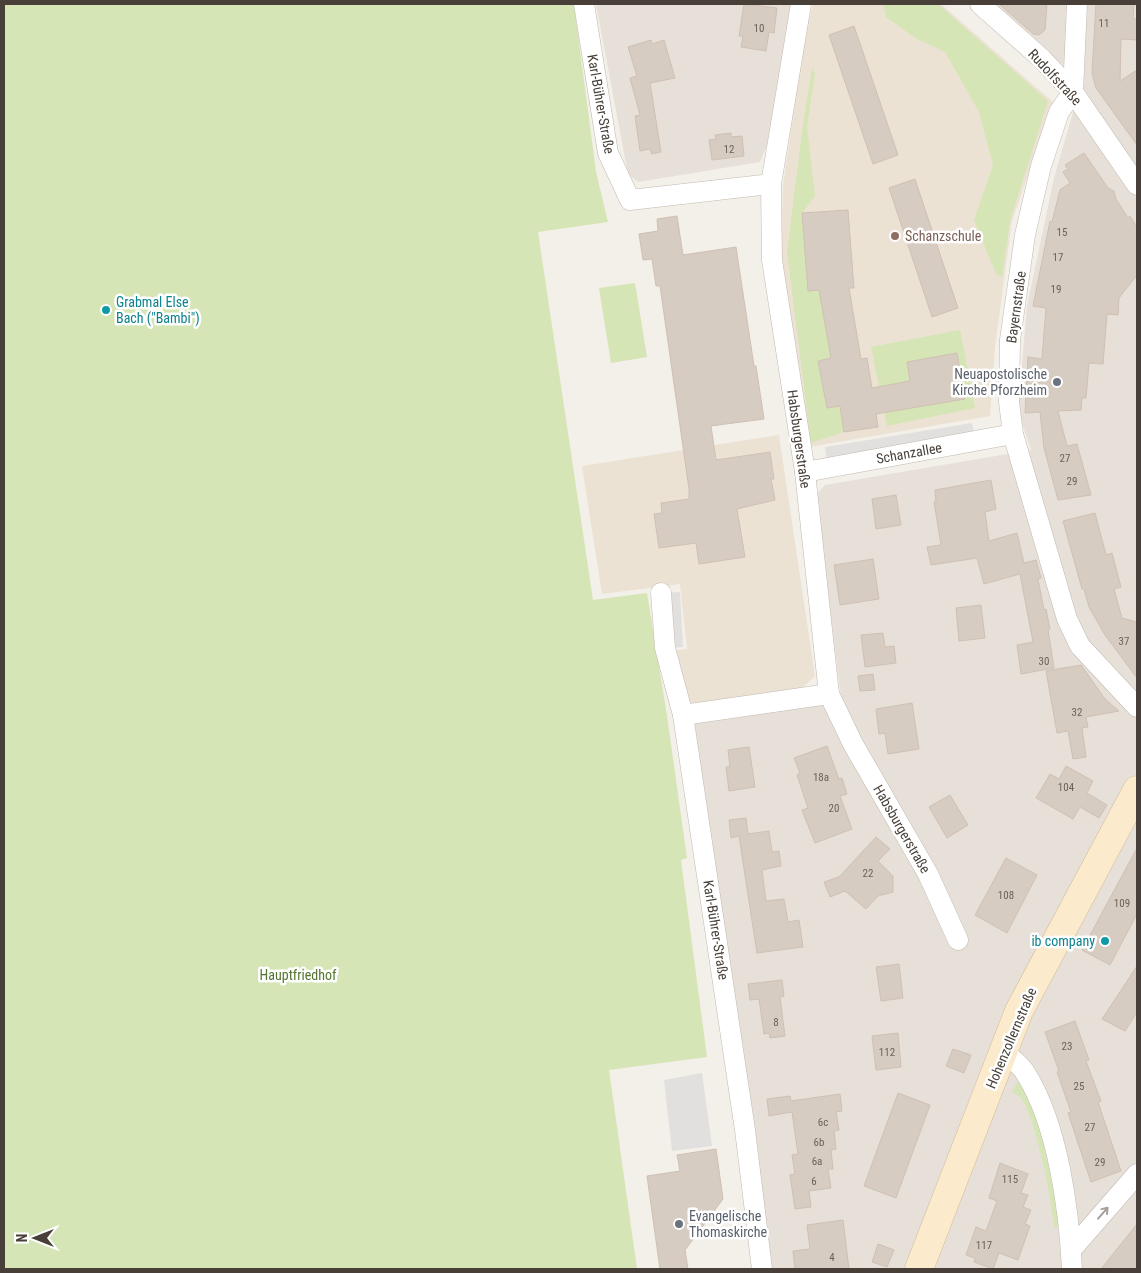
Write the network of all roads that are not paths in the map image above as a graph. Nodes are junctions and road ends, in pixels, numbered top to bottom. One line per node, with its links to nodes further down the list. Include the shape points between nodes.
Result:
1 (584, 4): 6 (street, Karl-Bührer-Straße, via 608,153 630,200)
2 (801, 4): 6 (street, Habsburgerstraße)
3 (980, 4): 5 (street, Rudolfstraße)
4 (1077, 4): 5 (street)
5 (1074, 92): 7 (street, Rudolfstraße); 8 (street, Bayernstraße, via 1058,112 1025,235 1010,340 1008,402)
6 (771, 184): 9 (street, Habsburgerstraße, via 772,260)
7 (1137, 184)
8 (1012, 434): 9 (street, Schanzallee); 12 (street, Bayernstraße, via 1067,619 1080,646)
9 (805, 472): 11 (street, Habsburgerstraße)
10 (661, 593): 13 (street, Karl-Bührer-Straße, via 665,648)
11 (829, 694): 13 (street); 15 (street, Habsburgerstraße, via 853,744 928,874)
12 (1137, 707)
13 (683, 715): 19 (street, Karl-Bührer-Straße, via 745,1130)
14 (1137, 790): 16 (main road, Hohenzollernstraße, via 1019,1012)
15 (958, 940)
16 (1004, 1052): 18 (street, via 1026,1073 1050,1133 1063,1183); 20 (main road, Hohenzollernstraße)
17 (1137, 1174): 18 (street, one-way to 17)
18 (1071, 1260)
19 (762, 1269)
20 (919, 1269)

